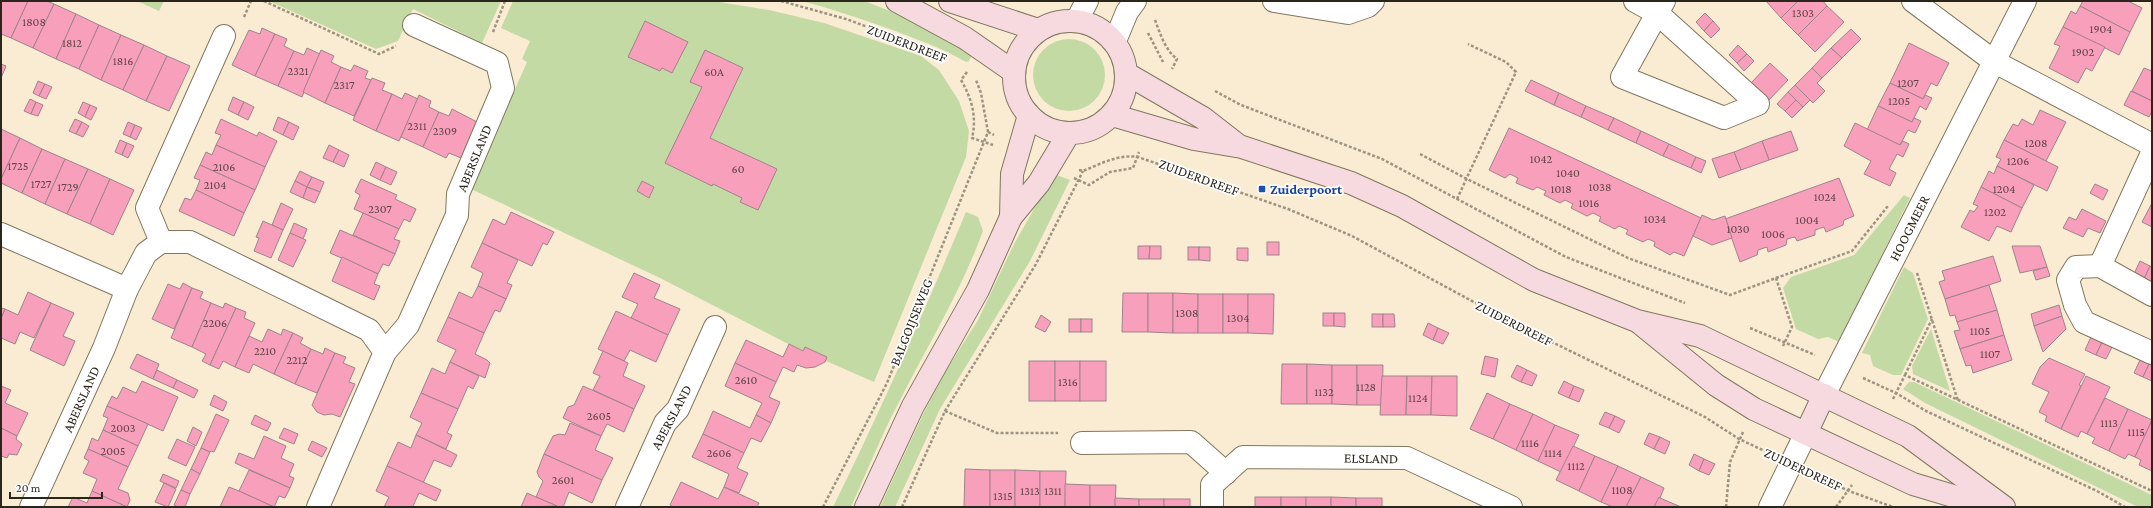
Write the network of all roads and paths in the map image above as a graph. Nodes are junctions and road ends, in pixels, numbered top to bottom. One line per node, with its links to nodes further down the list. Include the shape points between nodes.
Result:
1 (264, 1): 15 (path, via 379,54 400,44)
2 (506, 1): 21 (path)
3 (781, 1): 20 (path, ZUIDERDREEF, via 846,19)
4 (897, 1): 25 (street, ZUIDERDREEF, via 965,38)
5 (950, 1): 16 (street)
6 (1087, 1): 14 (street)
7 (1135, 1): 18 (street, via 1127,12)
8 (1274, 1): 9 (street, via 1348,13 1368,6)
9 (1373, 1)
10 (1635, 1): 13 (street)
11 (1914, 1): 22 (street)
12 (2025, 1): 22 (street, HOOGMEER)
13 (1661, 7): 13 (street, via 1622,77 1724,118 1758,104)
14 (1077, 20): 16 (street, via 1064,20); 18 (street, via 1104,31)
15 (414, 24): 21 (street, ABERSLAND)
16 (1038, 30): 25 (street, via 1026,41 1018,56)
17 (224, 36): 42 (street, via 147,208)
18 (1115, 41): 28 (street, via 1121,51)
19 (1468, 44): 37 (path, via 1506,62 1516,72)
20 (924, 48)
21 (484, 57): 53 (street, ABERSLAND, via 496,63 503,88 458,194 457,215 408,325)
22 (1995, 62): 34 (street); 41 (street, HOOGMEER)
23 (1168, 66): 26 (path)
24 (962, 67): 27 (path, ZUIDERDREEF)
25 (1014, 72): 31 (street, via 1015,88 1020,103)
26 (1179, 72)
27 (971, 74)
28 (1127, 74): 32 (street, via 1126,89); 35 (street, via 1203,118)
29 (975, 78): 71 (path, BALGOIJSEWEG, via 981,93 988,132 887,383)
30 (1213, 90): 37 (path, via 1255,111 1382,159)
31 (1029, 115): 33 (street, via 1054,131); 39 (street, via 1012,174)
32 (1112, 115): 33 (street, via 1099,126 1084,132); 35 (street, via 1194,139)
33 (1069, 133): 39 (street, via 1039,183)
34 (2152, 145)
35 (1242, 148): 49 (street, via 1358,186 1402,206 1534,280)
36 (2152, 153): 43 (street)
37 (1457, 199): 47 (path, via 1566,257)
38 (1890, 204): 44 (path, via 1852,251)
39 (1011, 217): 72 (street, via 978,290 913,406)
40 (1, 234): 45 (street)
41 (1906, 236): 48 (path); 57 (street, HOOGMEER)
42 (162, 242): 45 (street, ABERSLAND, via 146,253); 53 (street, via 190,242 355,323 369,330)
43 (2100, 266): 46 (street); 54 (street, via 2076,267 2068,280 2075,305 2084,322)
44 (1776, 278)
45 (127, 289): 68 (street, ABERSLAND, via 104,348)
46 (2152, 295)
47 (1690, 305)
48 (1932, 319): 55 (path); 58 (path)
49 (1637, 321): 57 (street, via 1700,336); 61 (street, via 1716,385 1754,409)
50 (716, 327): 70 (street, ABERSLAND, via 678,409 666,423)
51 (1749, 327): 52 (path)
52 (1786, 341)
53 (384, 352): 69 (street, ABERSLAND)
54 (2152, 353)
55 (1905, 375): 56 (path); 58 (path)
56 (1896, 393): 60 (path); 81 (path, via 1926,411)
57 (1824, 396): 60 (street); 61 (street)
58 (1959, 402): 67 (path)
59 (945, 411): 62 (path, via 997,433 1060,433); 64 (path, ZUIDERDREEF, via 1036,264 1083,172 1107,161 1128,156 1148,159 1288,209 1352,236 1507,320 1705,417 1739,439); 73 (path)
60 (1881, 423): 80 (street, via 1908,436)
61 (1806, 433): 63 (street); 64 (street)
62 (1082, 444): 65 (street, via 1191,442)
63 (1863, 461): 66 (path); 79 (street, via 1913,484)
64 (1791, 464): 66 (path, ZUIDERDREEF); 76 (street)
65 (1226, 473): 74 (street, ELSLAND, via 1212,485); 75 (street, ELSLAND, via 1243,457 1407,458)
66 (1849, 491): 77 (path); 78 (path, ZUIDERDREEF)
67 (2152, 491)
68 (32, 507)
69 (318, 507)
70 (627, 507)
71 (823, 507)
72 (866, 507)
73 (902, 507)
74 (1212, 507)
75 (1511, 507)
76 (1770, 507)
77 (1836, 507)
78 (1894, 507)
79 (1990, 507)
80 (2004, 507)
81 (2125, 507)

